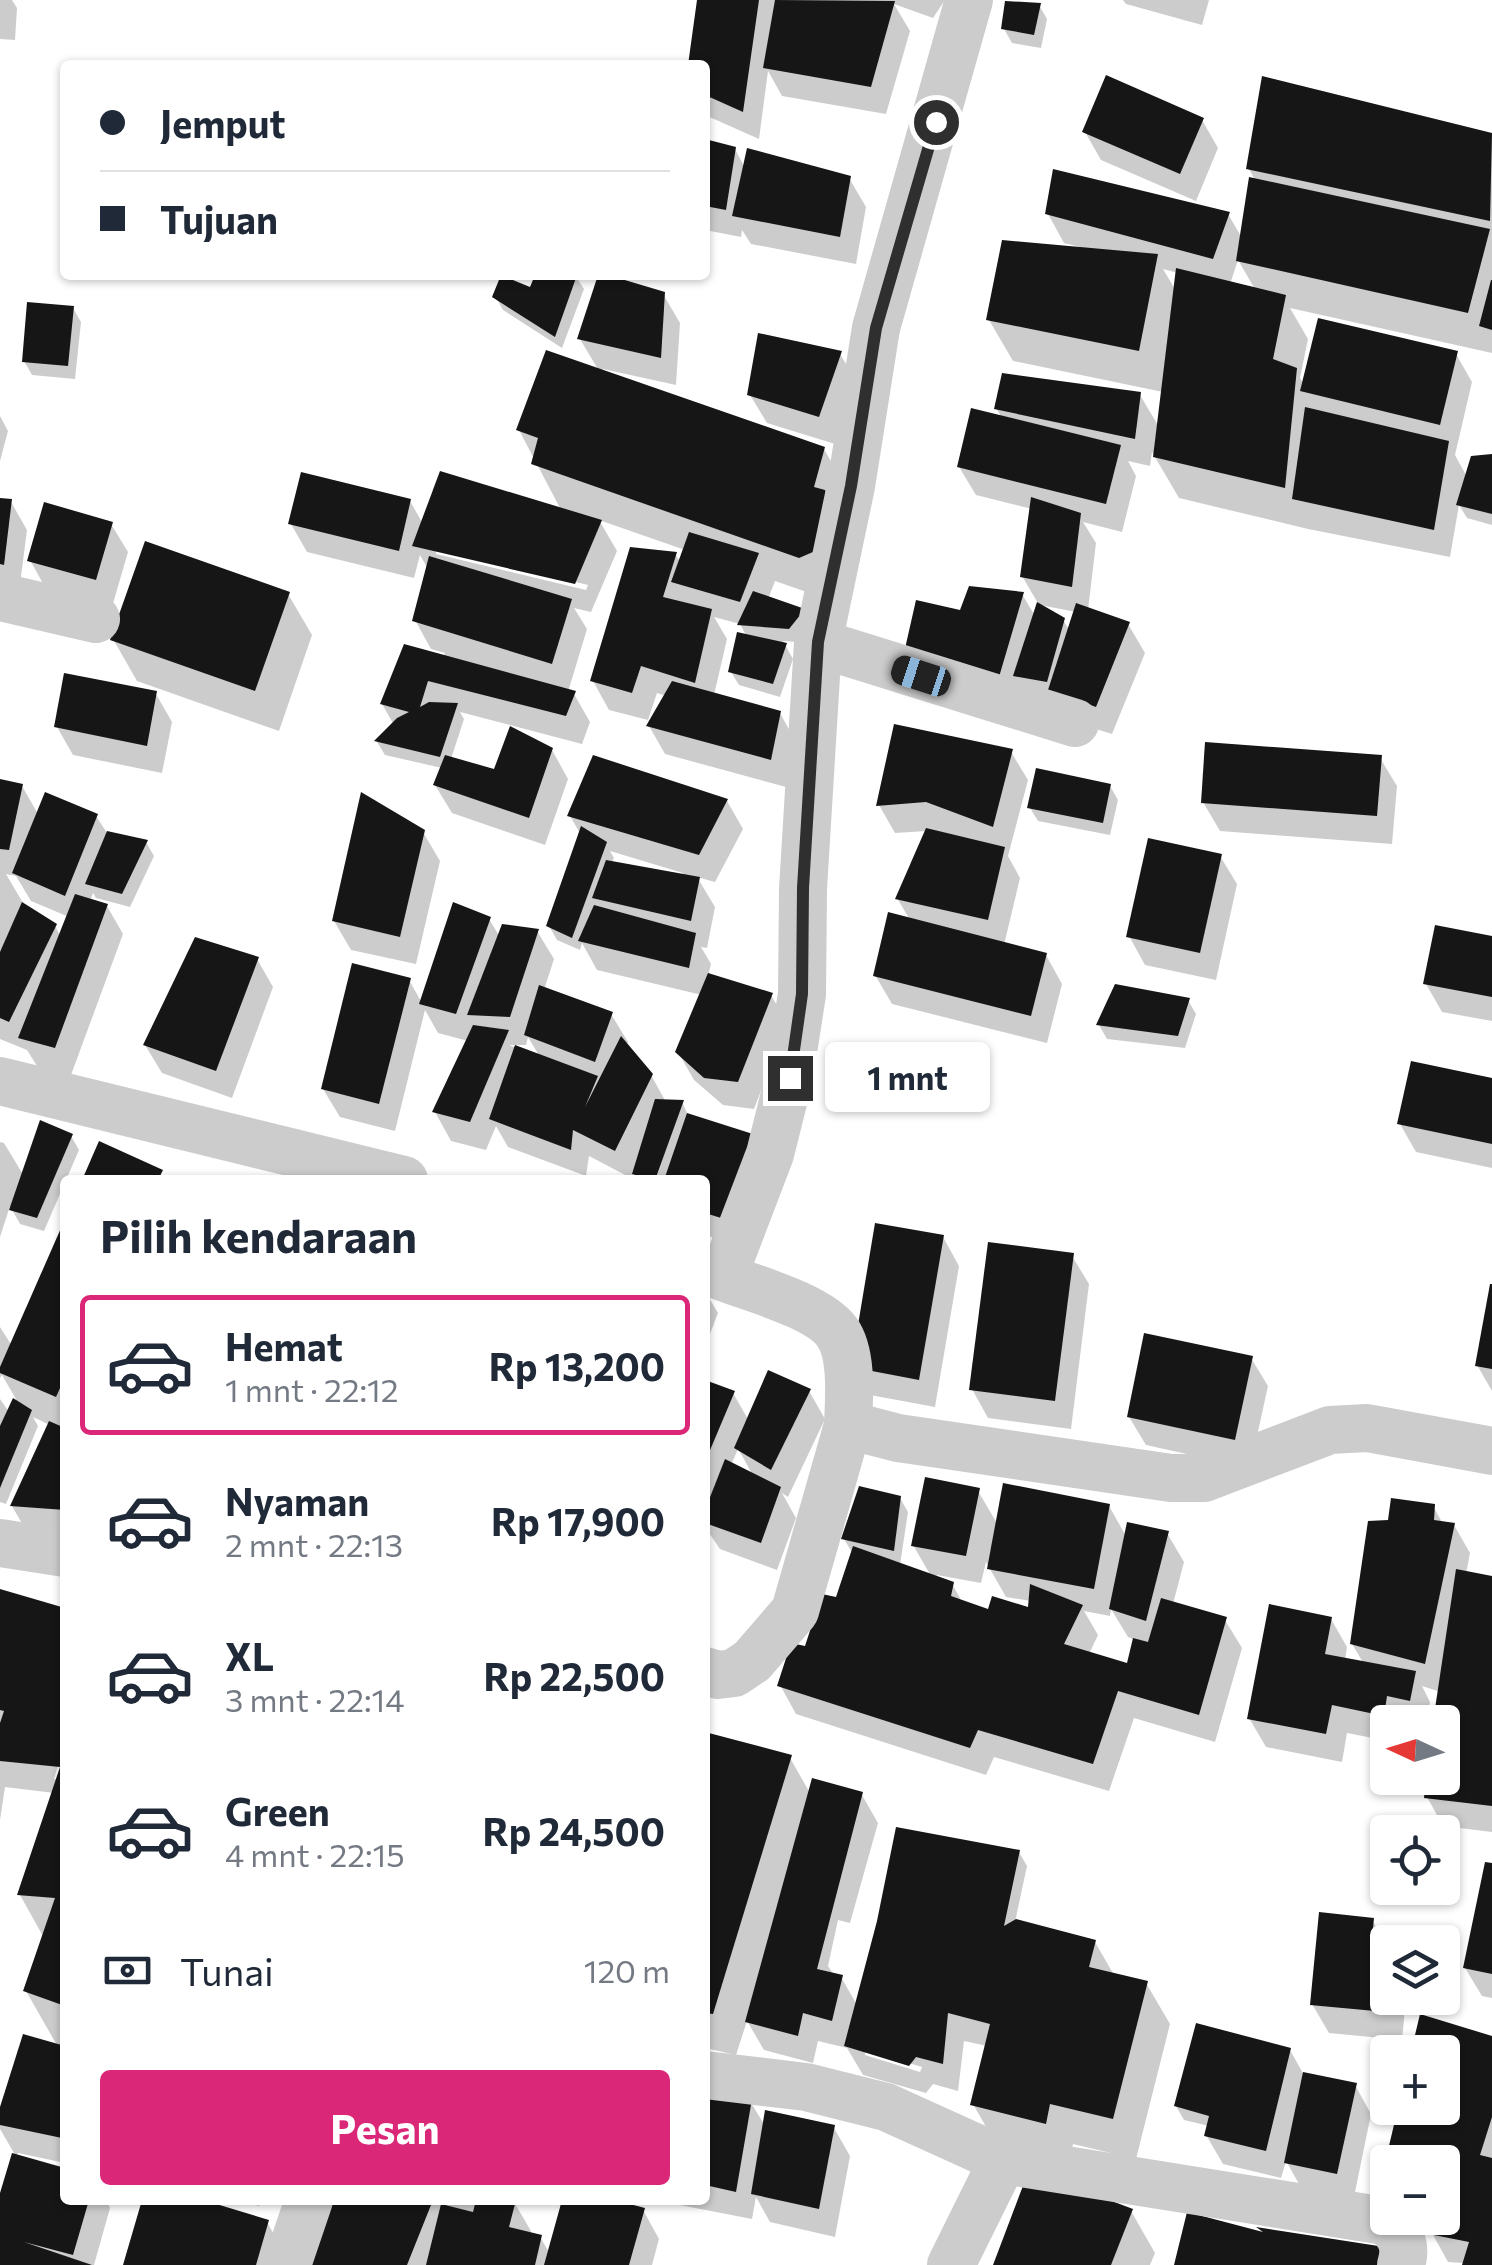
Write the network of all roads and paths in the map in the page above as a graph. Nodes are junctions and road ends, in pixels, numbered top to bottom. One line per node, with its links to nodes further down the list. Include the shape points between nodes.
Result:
1 (969, 0): 4 (street, via 876,328)
2 (0, 597): 3 (street)
3 (96, 618)
4 (818, 642): 5 (street); 8 (street, via 802,994 792,1061 770,1154)
5 (1075, 723)
6 (0, 1081): 7 (street)
7 (384, 1175)
8 (714, 1274): 9 (street, via 821,1316 839,1334 850,1382)
9 (848, 1425): 10 (street, via 1171,1478 1204,1478 1330,1430 1367,1428); 13 (street, via 795,1611 752,1661 734,1673)
10 (1492, 1451)
11 (0, 1543): 12 (street)
12 (60, 1552)
13 (710, 1673)
14 (710, 2077): 15 (street, via 806,2087 886,2107)
15 (1003, 2160): 18 (street); 19 (street, via 1386,2221 1402,2240)
16 (306, 2205): 17 (street)
17 (287, 2265)
18 (952, 2265)
19 (1400, 2265)

